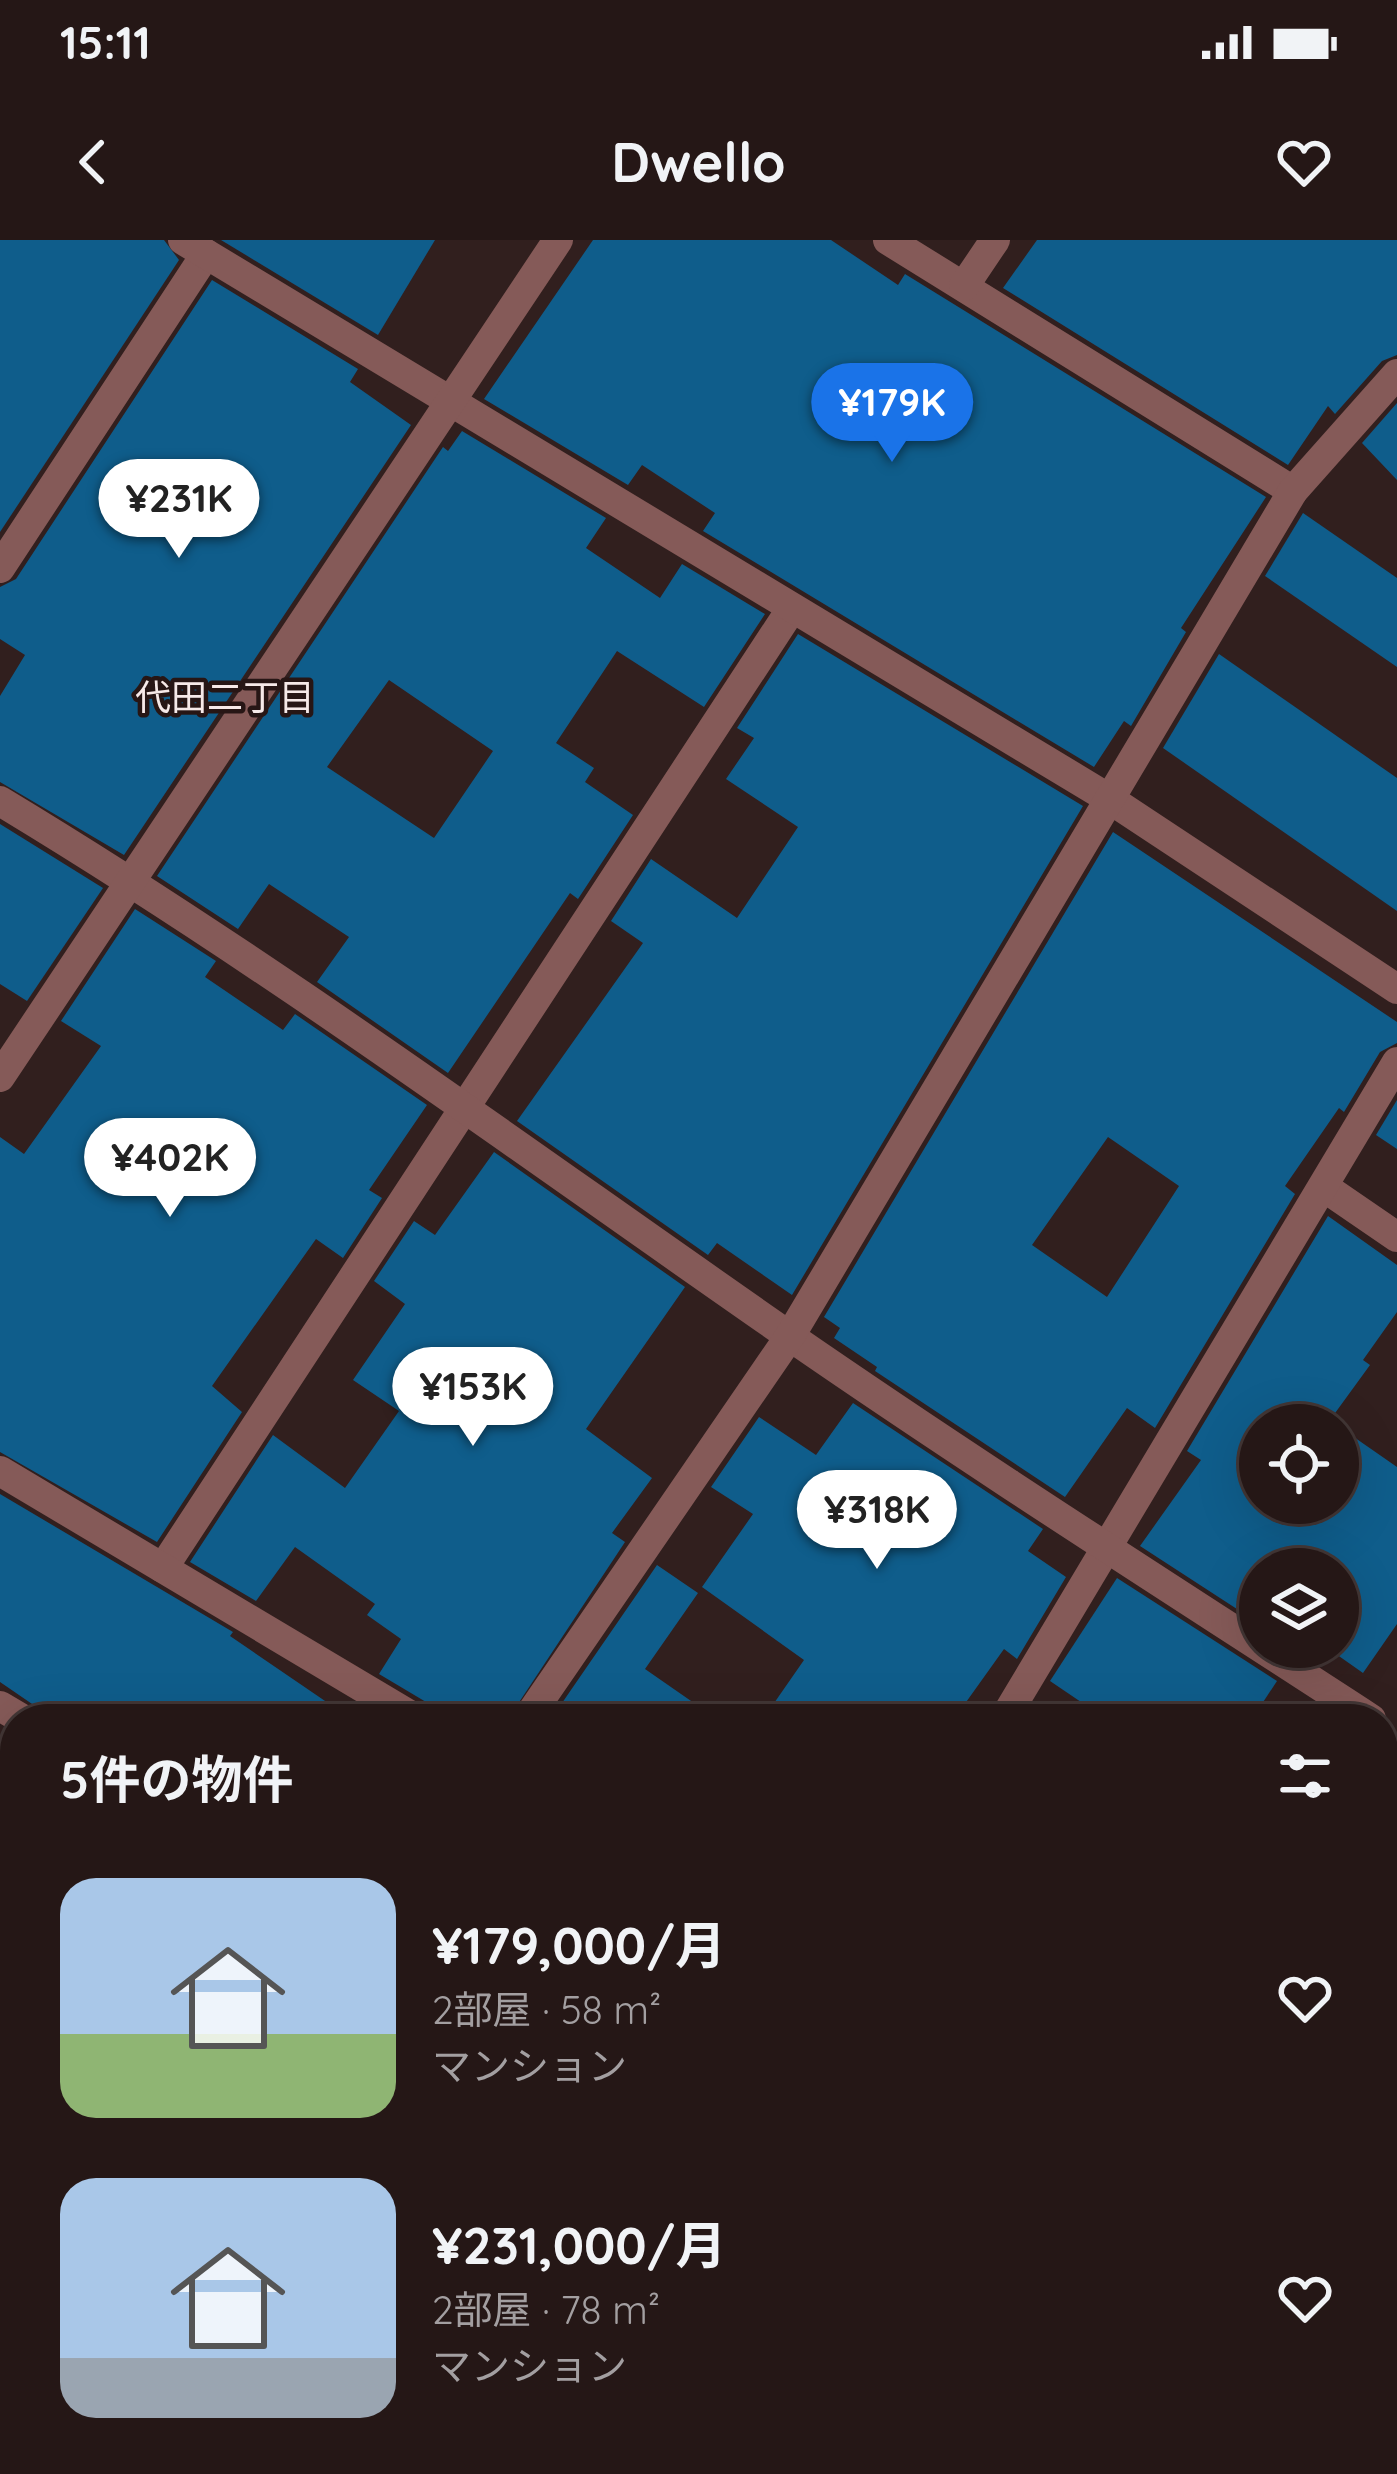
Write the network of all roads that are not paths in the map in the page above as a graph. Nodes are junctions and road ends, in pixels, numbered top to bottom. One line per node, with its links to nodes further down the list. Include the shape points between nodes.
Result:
1 (558, 240): 7 (street)
2 (888, 240): 5 (street)
3 (995, 240): 5 (street)
4 (194, 247): 7 (street); 9 (street)
5 (964, 286): 8 (street)
6 (1397, 374): 8 (street)
7 (452, 401): 10 (street); 13 (street)
8 (1293, 491): 11 (street)
9 (0, 568)
10 (792, 608): 11 (street); 17 (street)
11 (1108, 798): 14 (street); 20 (street)
12 (0, 801): 13 (street)
13 (130, 880): 16 (street); 17 (street)
14 (1397, 989)
15 (1397, 1062): 18 (street)
16 (0, 1077)
17 (465, 1106): 20 (street); 23 (street)
18 (1324, 1187): 19 (street); 22 (street)
19 (1397, 1237)
20 (790, 1336): 22 (street); 25 (street)
21 (0, 1471): 23 (street)
22 (1110, 1550): 26 (street); 27 (street)
23 (163, 1568): 24 (street)
24 (391, 1704)
25 (537, 1704)
26 (1013, 1704)
27 (1347, 1704)

